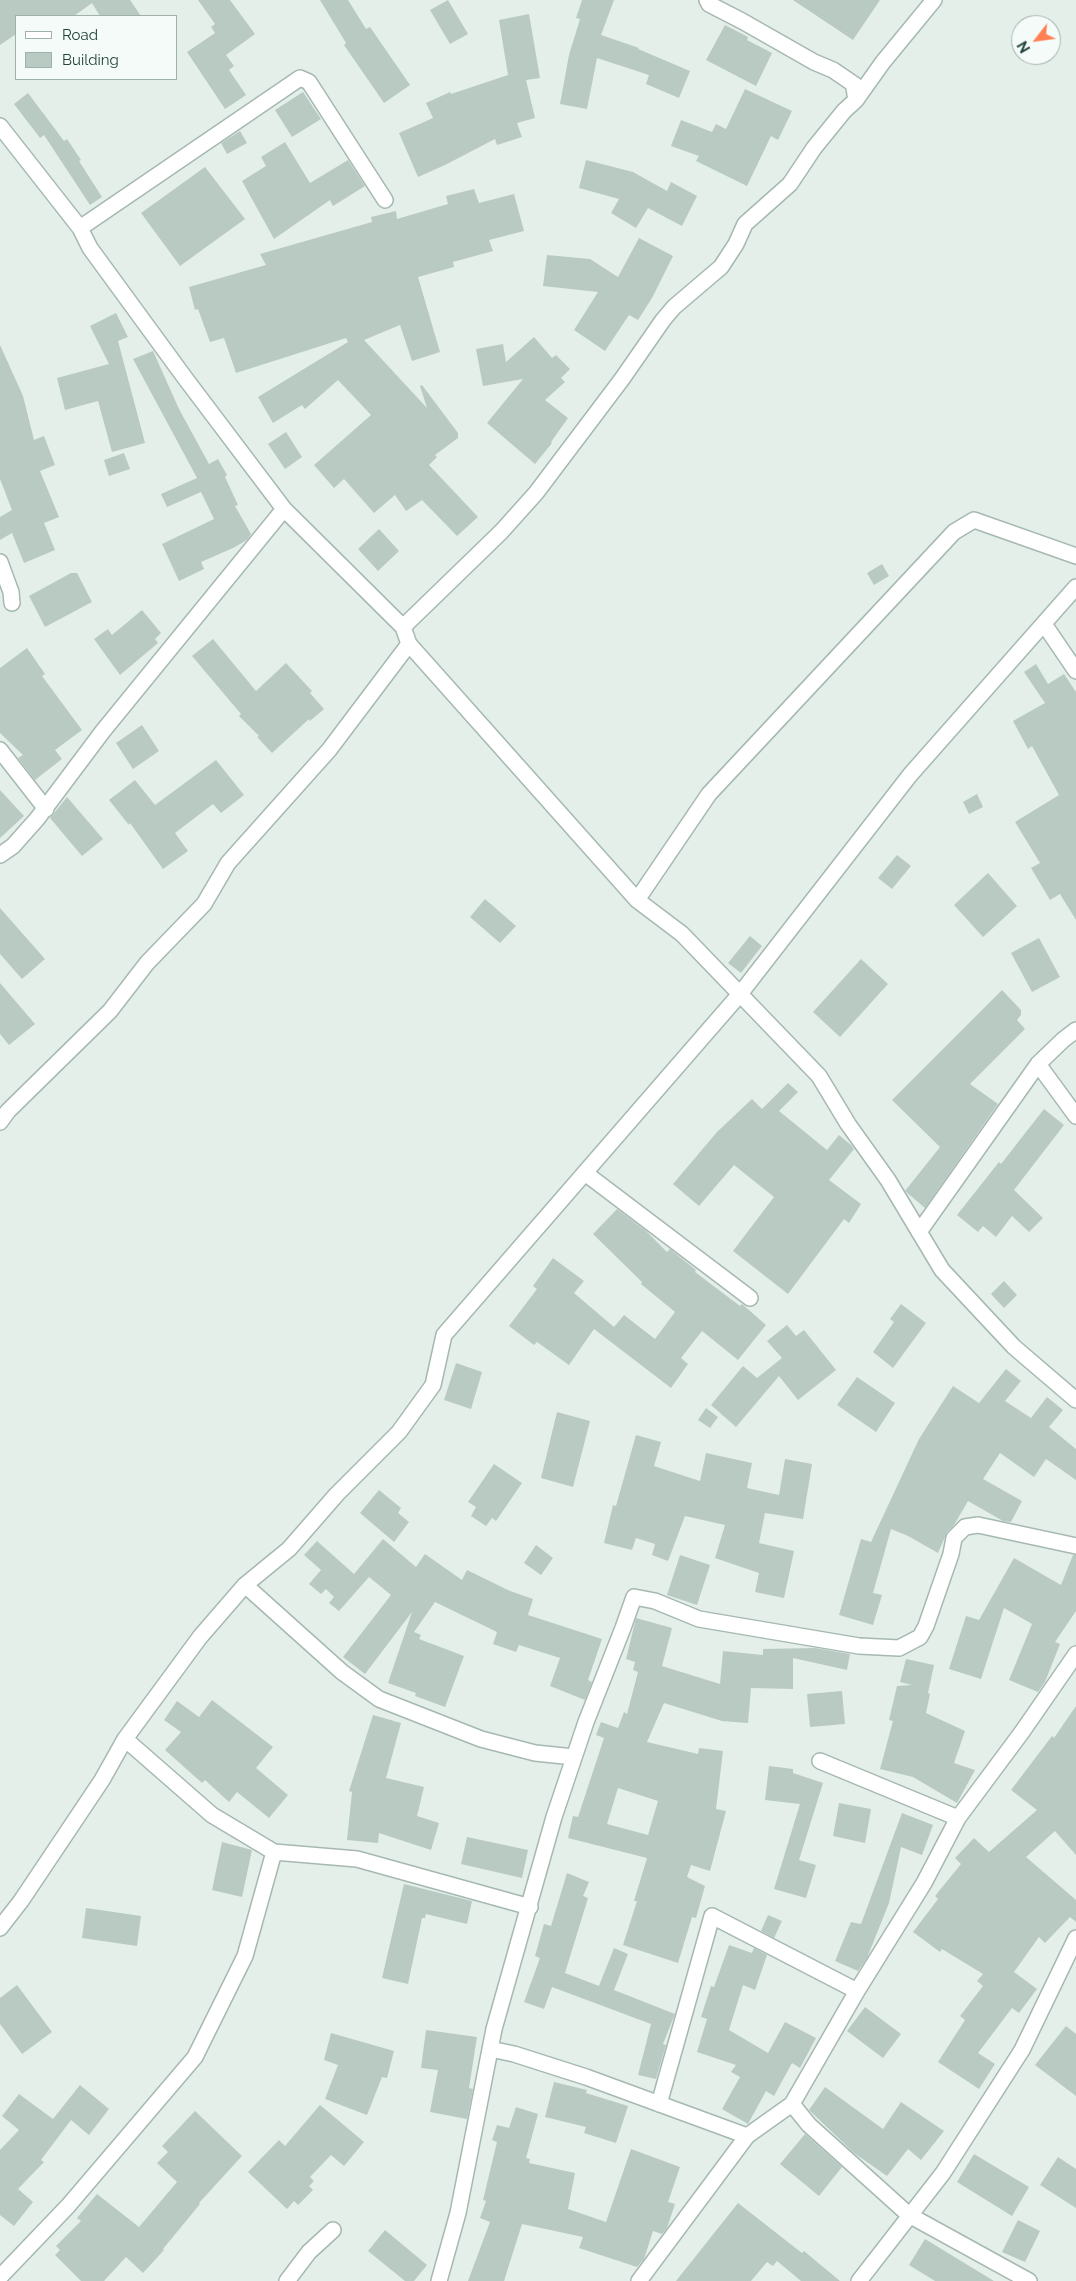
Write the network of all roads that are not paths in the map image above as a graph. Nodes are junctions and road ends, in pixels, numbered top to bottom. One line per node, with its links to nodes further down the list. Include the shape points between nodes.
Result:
1 (707, 0): 3 (street, via 709,4 833,70 855,85)
2 (934, 0): 3 (street)
3 (856, 100): 13 (street, via 814,148 790,184 745,224 721,267 663,320 536,492 501,532)
4 (0, 126): 6 (street)
5 (384, 200): 6 (street, via 309,82 300,78)
6 (80, 228): 7 (street, via 90,248)
7 (284, 509): 13 (street); 17 (street, via 103,732)
8 (1076, 556): 19 (street, via 974,520 954,532 709,794)
9 (0, 562): 11 (street)
10 (1076, 587): 12 (street)
11 (12, 603)
12 (1044, 624): 15 (street); 20 (street, via 910,775)
13 (403, 627): 14 (street)
14 (409, 644): 19 (street); 24 (street, via 329,750 228,863 204,904 147,963 110,1011)
15 (1076, 671)
16 (0, 750): 17 (street)
17 (46, 809): 18 (street)
18 (0, 855)
19 (637, 900): 20 (street, via 682,934)
20 (740, 994): 25 (street); 26 (street, via 819,1076)
21 (1076, 1030): 22 (street)
22 (1038, 1064): 23 (street); 26 (street)
23 (1076, 1116)
24 (0, 1122)
25 (585, 1173): 27 (street); 30 (street, via 444,1335 433,1385 399,1432 337,1494 289,1549)
26 (920, 1232): 28 (street, via 942,1270 1014,1348)
27 (750, 1298)
28 (1076, 1400)
29 (1076, 1546): 33 (street, via 978,1525 965,1526 954,1538 926,1626 920,1637 899,1648 858,1646 708,1620 655,1600 634,1597)
30 (245, 1584): 32 (street, via 200,1637); 33 (street, via 342,1672 379,1699 480,1739 535,1753)
31 (1076, 1654): 35 (street)
32 (125, 1738): 36 (street, via 212,1815); 38 (street, via 102,1780)
33 (574, 1757): 37 (street)
34 (820, 1761): 35 (street)
35 (958, 1818): 40 (street, via 924,1883)
36 (274, 1852): 37 (street, via 357,1859); 47 (street, via 245,1956 195,2057 68,2206)
37 (530, 1907): 41 (street)
38 (0, 1928)
39 (1076, 1938): 45 (street, via 1022,2050 943,2173)
40 (857, 1991): 42 (street, via 712,1916); 43 (street)
41 (490, 2049): 42 (street, via 586,2077); 49 (street, via 458,2213)
42 (659, 2104): 44 (street)
43 (792, 2104): 44 (street); 45 (street, via 809,2125)
44 (747, 2136): 50 (street)
45 (909, 2215): 51 (street); 52 (street)
46 (333, 2230): 48 (street, via 309,2252)
47 (0, 2277)
48 (287, 2281)
49 (439, 2281)
50 (639, 2281)
51 (859, 2281)
52 (1029, 2281)

